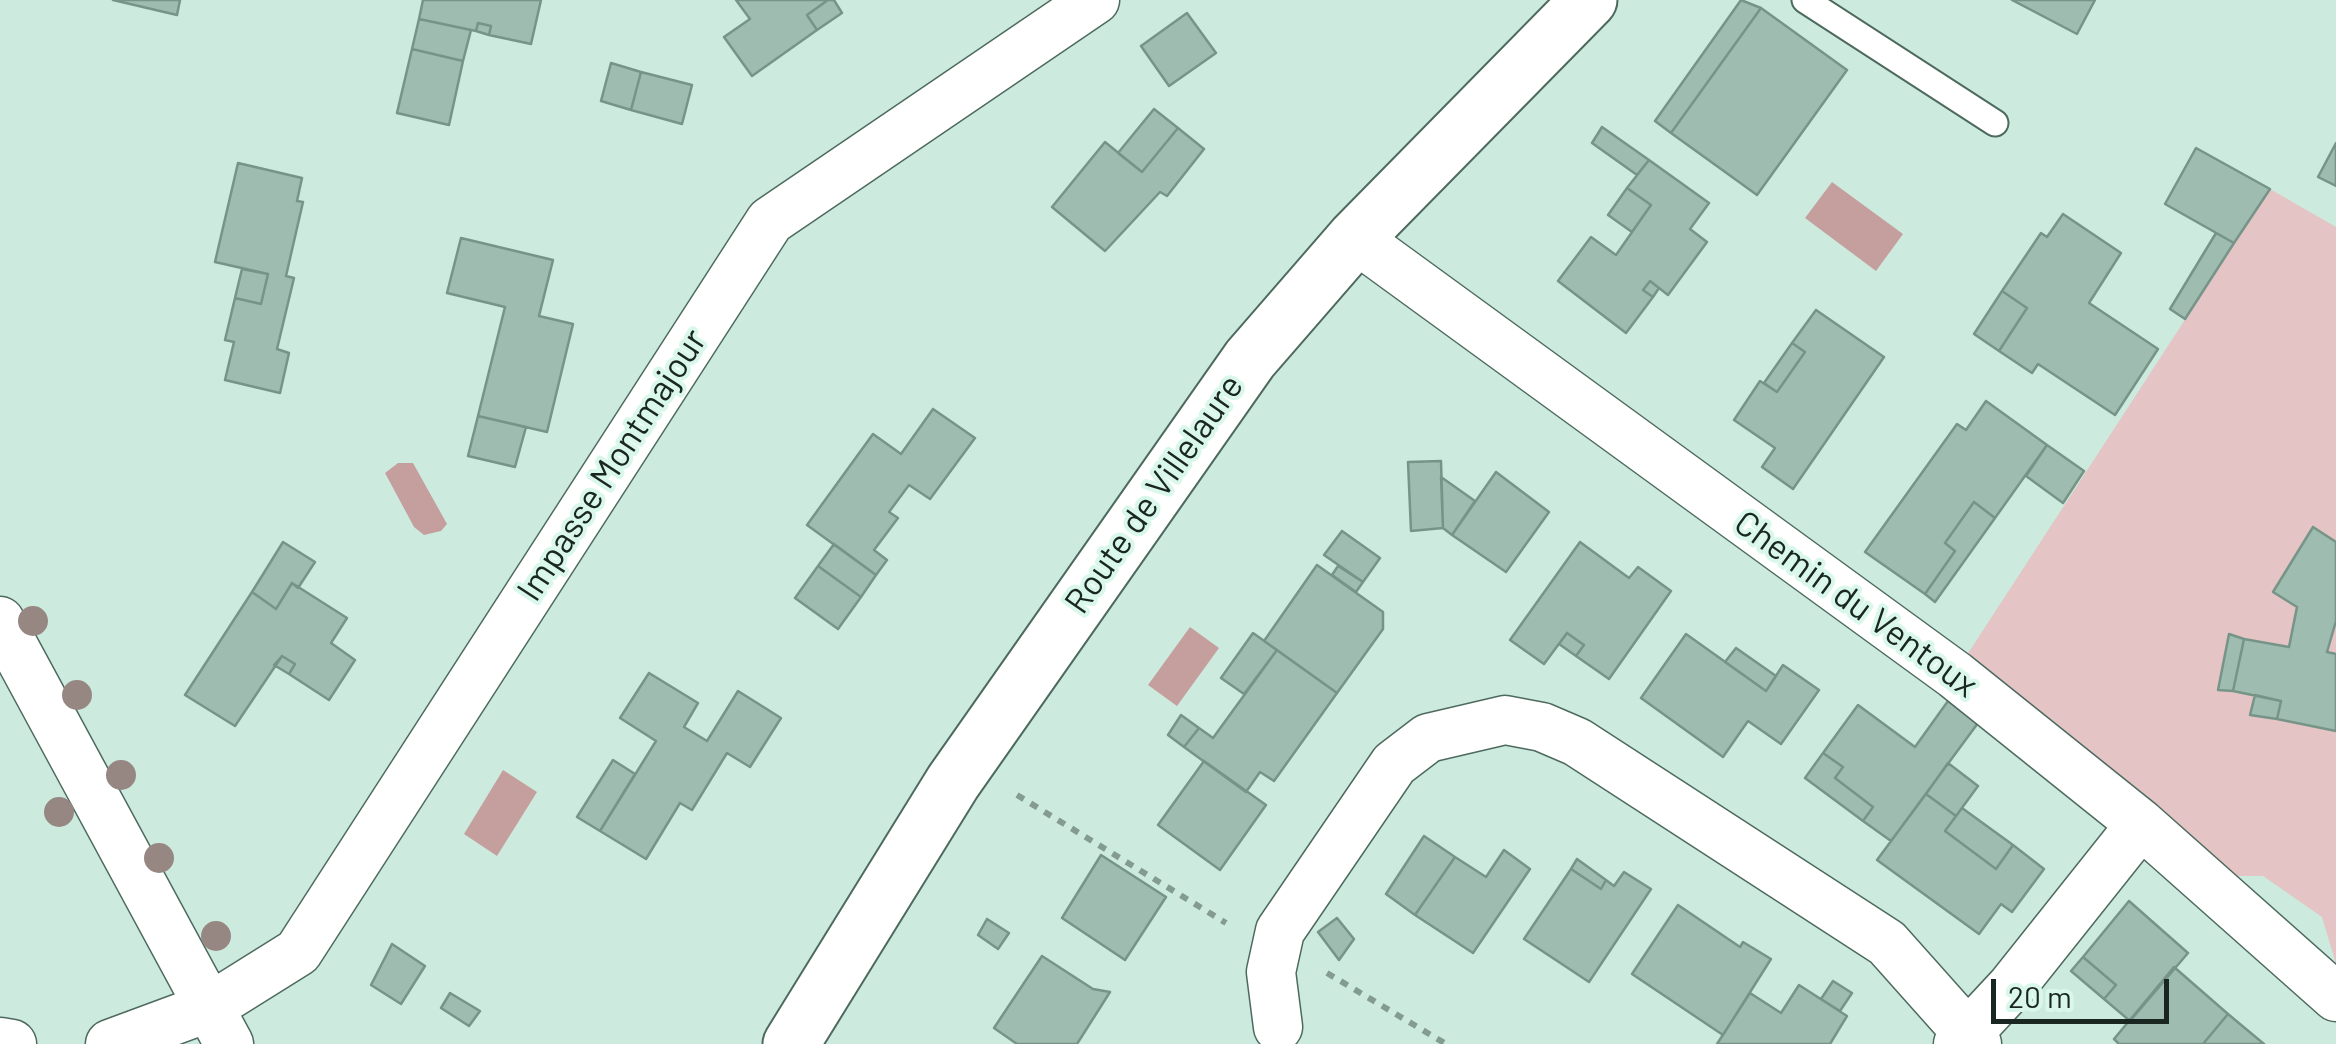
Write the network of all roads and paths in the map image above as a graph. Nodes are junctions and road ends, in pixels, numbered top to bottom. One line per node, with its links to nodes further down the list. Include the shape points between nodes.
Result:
1 (1094, 0): 11 (street, Impasse Montmajour, via 770,220 298,952)
2 (1590, 0): 5 (main road, Route de Villelaure)
3 (1805, 0): 4 (lane)
4 (1994, 123)
5 (1356, 238): 8 (street, Chemin du Ventoux, via 1939,663); 17 (main road, Route de Villelaure, via 1250,358 1141,511 953,782)
6 (0, 621): 11 (street)
7 (1017, 794): 9 (path, via 1235,929)
8 (2141, 824): 10 (street, Chemin du Ventoux); 13 (street)
9 (1277, 946): 12 (street, via 1271,972); 13 (street, via 1280,931 1394,764 1428,738 1505,720 1578,742 1887,943); 18 (path)
10 (2336, 997)
11 (220, 1026): 16 (street, Impasse Montmajour)
12 (1278, 1027)
13 (1967, 1041)
14 (0, 1042): 15 (street)
15 (12, 1044)
16 (110, 1044)
17 (790, 1044)
18 (1446, 1044)

